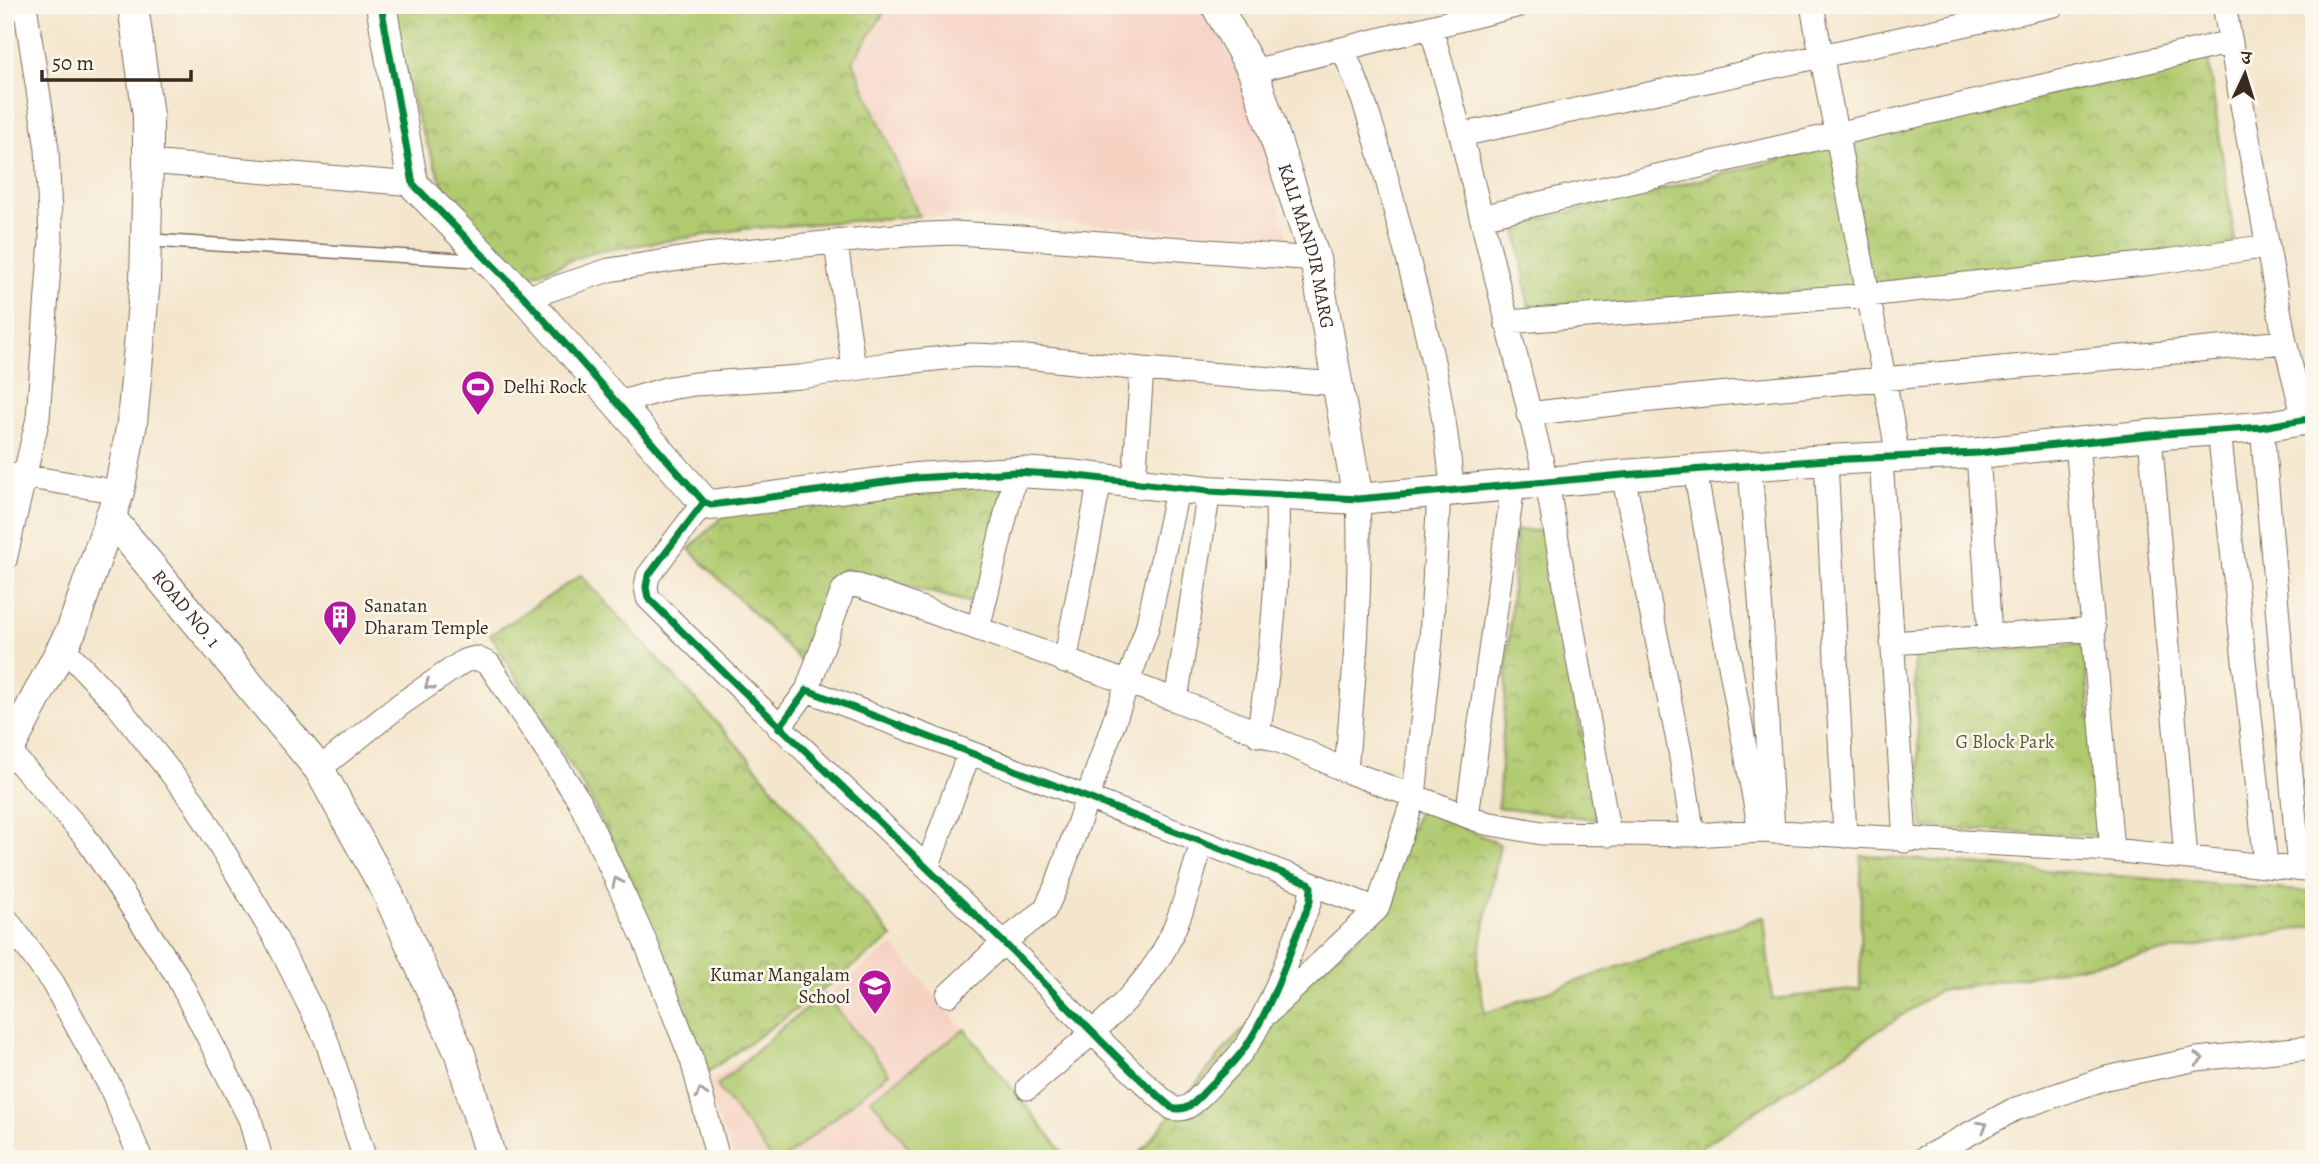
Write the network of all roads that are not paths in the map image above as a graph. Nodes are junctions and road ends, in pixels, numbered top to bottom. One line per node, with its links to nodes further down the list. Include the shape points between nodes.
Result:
1 (25, 5): 45 (street, via 47,149 51,239 38,418)
2 (134, 5): 16 (street, via 148,116)
3 (381, 5): 17 (street)
4 (1216, 5): 13 (street, KALI MANDIR MARG)
5 (1519, 5): 9 (street)
6 (1812, 5): 12 (street)
7 (2054, 5): 12 (street)
8 (2224, 5): 10 (street)
9 (1431, 27): 11 (street); 14 (street)
10 (2231, 42): 15 (street); 21 (street)
11 (1343, 50): 13 (street); 53 (street, via 1378,149 1413,279 1449,460)
12 (1821, 56): 14 (street); 15 (street)
13 (1253, 71): 22 (street, KALI MANDIR MARG)
14 (1461, 135): 18 (street)
15 (1835, 135): 18 (street); 24 (street)
16 (148, 162): 17 (street); 19 (street)
17 (413, 184): 23 (street)
18 (1481, 217): 26 (street)
19 (144, 240): 23 (lane); 57 (street, via 145,280 132,423)
20 (836, 244): 22 (street, via 954,233); 25 (street, via 705,255 610,270); 28 (street)
21 (2268, 246): 24 (street); 27 (street)
22 (1315, 259): 31 (street, KALI MANDIR MARG)
23 (487, 261): 25 (street)
24 (1868, 295): 26 (street); 30 (street)
25 (525, 298): 32 (street)
26 (1506, 322): 33 (street)
27 (2286, 342): 30 (street); 34 (street)
28 (854, 369): 29 (street, via 972,355); 32 (street, via 695,384)
29 (1142, 369): 31 (street); 48 (street)
30 (1885, 380): 33 (street); 40 (street)
31 (1337, 384): 55 (street, KALI MANDIR MARG)
32 (619, 403): 56 (street)
33 (1528, 414): 49 (street)
34 (2309, 419): 35 (street)
35 (2262, 428): 36 (street); 87 (street)
36 (2219, 430): 37 (street); 85 (street)
37 (2150, 435): 38 (street); 84 (street)
38 (2077, 443): 39 (street); 60 (street)
39 (1978, 453): 40 (street); 61 (street)
40 (1889, 459): 41 (street); 62 (street)
41 (1826, 460): 42 (street); 80 (street)
42 (1750, 467): 43 (street); 77 (street, via 1761,612)
43 (1695, 471): 46 (street); 77 (street)
44 (1016, 472): 47 (street); 56 (street, via 835,487 719,506); 59 (street)
45 (16, 475): 57 (street); 58 (street)
46 (1623, 475): 49 (street); 79 (street)
47 (1100, 480): 48 (street); 64 (street)
48 (1134, 482): 51 (street)
49 (1546, 483): 50 (street); 78 (street)
50 (1513, 486): 53 (street); 76 (street)
51 (1178, 488): 52 (street); 65 (street, via 1147,628)
52 (1209, 491): 54 (street); 67 (street)
53 (1445, 492): 55 (street); 74 (street)
54 (1277, 495): 55 (street); 69 (street, via 1276,597)
55 (1358, 499): 73 (street, via 1357,614)
56 (704, 502): 68 (street, via 649,576 648,598)
57 (114, 504): 63 (street); 72 (street, ROAD NO. 1)
58 (5, 560)
59 (978, 629): 64 (street); 66 (street, via 850,585 842,590)
60 (2094, 629): 61 (street); 83 (street)
61 (1990, 636): 62 (street)
62 (1892, 643): 81 (street)
63 (63, 647): 71 (street); 99 (street, via 118,706 194,802 276,939 326,1039)
64 (1065, 662): 65 (street)
65 (1128, 684): 67 (street); 75 (street)
66 (807, 690): 68 (street); 70 (street)
67 (1176, 700): 69 (street)
68 (779, 728): 86 (street)
69 (1258, 735): 73 (street)
70 (969, 753): 75 (street); 86 (street)
71 (7, 754): 98 (street, via 84,835 176,974 250,1119)
72 (318, 769): 100 (street, ROAD NO. 1, via 388,894 454,1042); 101 (street, one-way to 72, via 692,1060 645,941 579,800 489,664 476,658 464,661)
73 (1346, 771): 74 (street)
74 (1414, 796): 76 (street); 89 (street)
75 (1085, 799): 82 (street); 91 (street, via 1045,910)
76 (1467, 816): 78 (street, via 1542,833)
77 (1766, 832): 79 (street); 80 (street)
78 (1609, 835): 79 (street)
79 (1693, 835)
80 (1845, 836): 81 (street)
81 (1905, 841): 83 (street)
82 (1202, 843): 88 (street); 94 (street, via 1164,950 1144,980)
83 (2112, 850): 84 (street)
84 (2186, 857): 85 (street)
85 (2266, 864): 87 (street)
86 (927, 868): 91 (street)
87 (2306, 870)
88 (1308, 883): 89 (street); 93 (street, via 1310,901)
89 (1377, 909): 93 (street)
90 (5, 917): 97 (street, via 53,983 111,1088)
91 (1003, 942): 92 (street); 94 (street)
92 (948, 995)
93 (1262, 1019): 94 (street, via 1229,1067 1192,1105 1178,1110)
94 (1091, 1032): 96 (street)
95 (2314, 1047): 104 (street, one-way to 95, via 2013,1110 2106,1078 2197,1059)
96 (1028, 1088)
97 (141, 1159)
98 (261, 1159)
99 (365, 1159)
100 (491, 1159)
101 (718, 1159)
102 (736, 1159): 103 (lane)
103 (755, 1159)
104 (1923, 1159)

